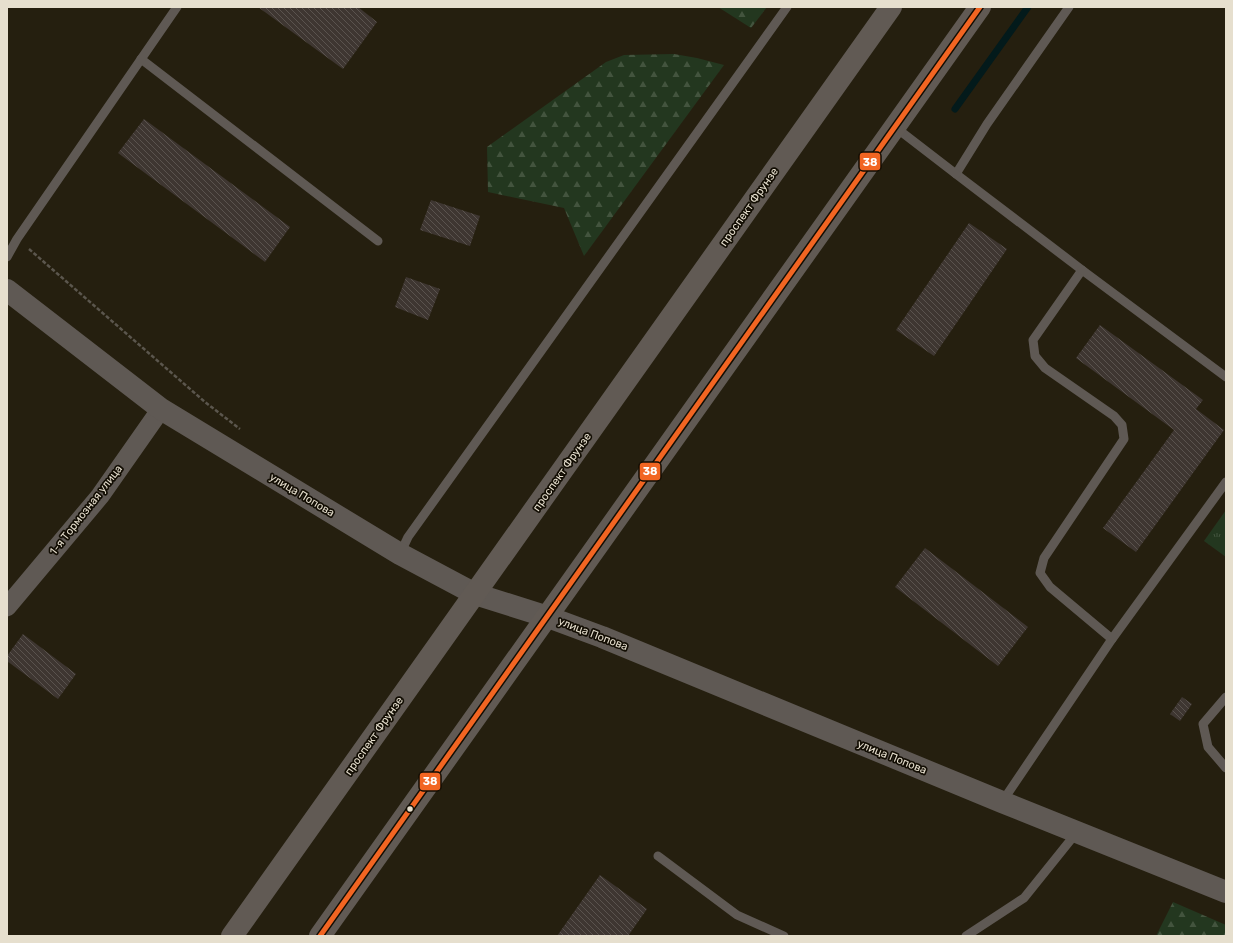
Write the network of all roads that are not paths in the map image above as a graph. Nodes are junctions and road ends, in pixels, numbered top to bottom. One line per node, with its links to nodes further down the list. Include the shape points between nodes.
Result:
1 (177, 7): 6 (lane)
2 (787, 7): 16 (lane, via 416,526)
3 (892, 7): 17 (main road, проспект Фрунзе)
4 (980, 7): 7 (main road)
5 (1069, 7): 8 (lane, via 987,124)
6 (141, 59): 9 (lane); 10 (lane)
7 (895, 127): 8 (lane); 19 (main road)
8 (956, 174): 11 (lane)
9 (378, 241)
10 (7, 256)
11 (1082, 270): 13 (lane); 20 (lane, via 1033,340 1035,356 1045,368 1114,416 1122,425 1124,439 1044,558 1040,573 1050,587)
12 (7, 290): 14 (street, улица Попова)
13 (1226, 377)
14 (161, 409): 16 (street, улица Попова); 18 (street, 1-я Тормозная улица, via 100,496)
15 (1226, 482): 20 (lane)
16 (400, 554): 17 (street, улица Попова)
17 (475, 594): 19 (street, улица Попова); 27 (main road, проспект Фрунзе)
18 (7, 607)
19 (548, 617): 23 (street, улица Попова); 28 (main road)
20 (1112, 639): 23 (lane)
21 (1226, 697): 22 (lane, via 1203,724 1208,747)
22 (1226, 768)
23 (1002, 802): 24 (street, улица Попова)
24 (1077, 832): 26 (street, улица Попова); 30 (lane, via 1024,898)
25 (658, 856): 29 (lane, via 737,915)
26 (1226, 892)
27 (232, 936)
28 (320, 936)
29 (784, 936)
30 (966, 936)

